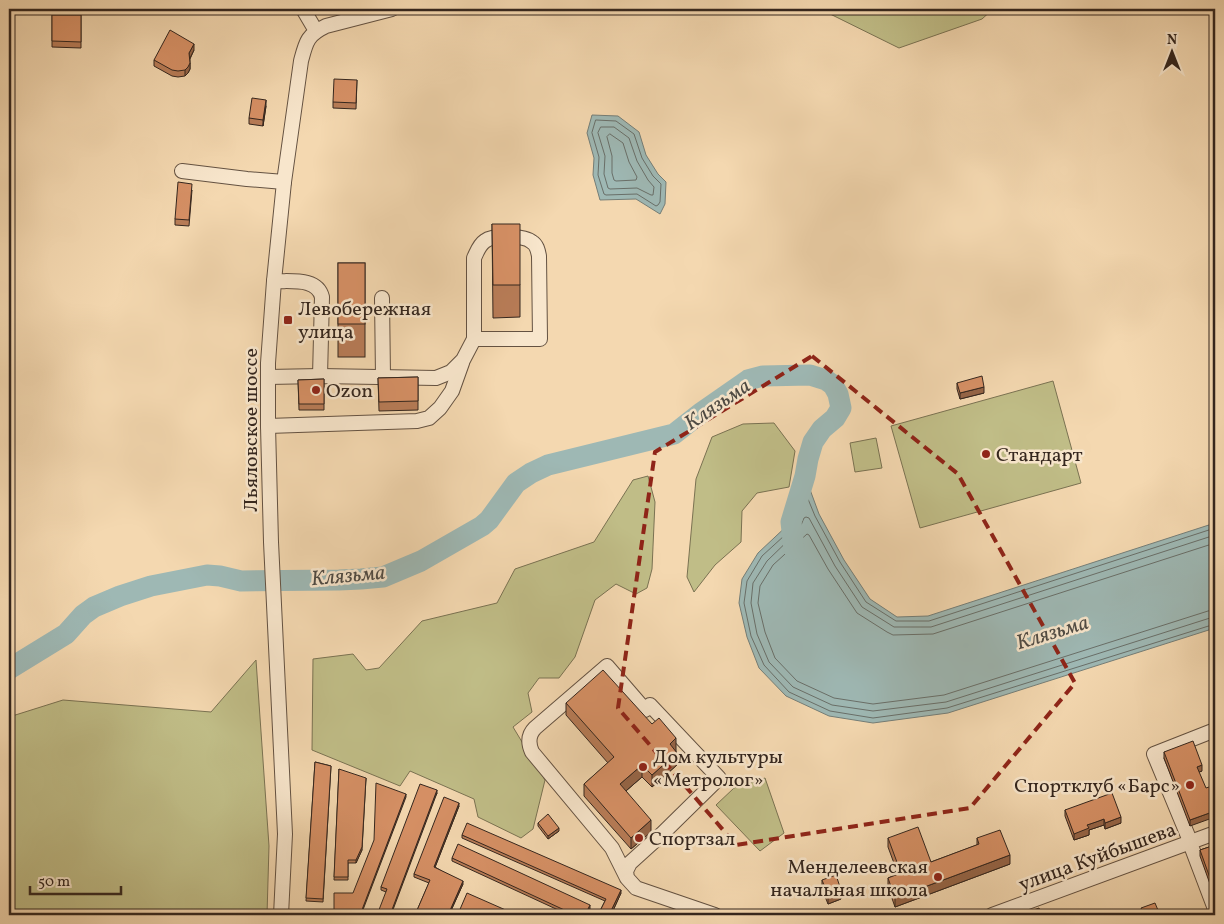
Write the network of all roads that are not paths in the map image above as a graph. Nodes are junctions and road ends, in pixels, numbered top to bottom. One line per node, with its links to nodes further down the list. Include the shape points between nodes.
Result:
1 (303, 9): 3 (street)
2 (392, 9): 3 (street)
3 (316, 31): 5 (street, Льяловское шоссе, via 309,37 301,61)
4 (182, 171): 5 (street)
5 (284, 182): 6 (street, Льяловское шоссе)
6 (274, 281): 10 (street, via 305,282 320,290); 12 (street, Льяловское шоссе)
7 (382, 298): 11 (street)
8 (474, 339): 8 (street, via 540,339 540,256 533,242 519,237 496,237 479,247 474,258); 9 (street)
9 (463, 360): 11 (street, via 451,372 436,378); 13 (street, via 452,391 430,418)
10 (320, 376): 11 (street); 12 (street)
11 (382, 377)
12 (268, 378): 13 (street, Льяловское шоссе)
13 (268, 426): 20 (street, Льяловское шоссе, via 270,542 285,834)
14 (1215, 730): 16 (street, via 1154,754)
15 (1215, 834): 16 (street, улица Куйбышева)
16 (1189, 839): 18 (street, улица Куйбышева); 19 (street)
17 (627, 878): 17 (street, via 626,870 630,863 719,778 650,705 645,710 607,666 530,732 529,746 612,848); 21 (street, via 636,888)
18 (1034, 900): 22 (street, улица Куйбышева); 23 (street)
19 (1215, 910)
20 (281, 915)
21 (715, 915)
22 (992, 915)
23 (1040, 915)

